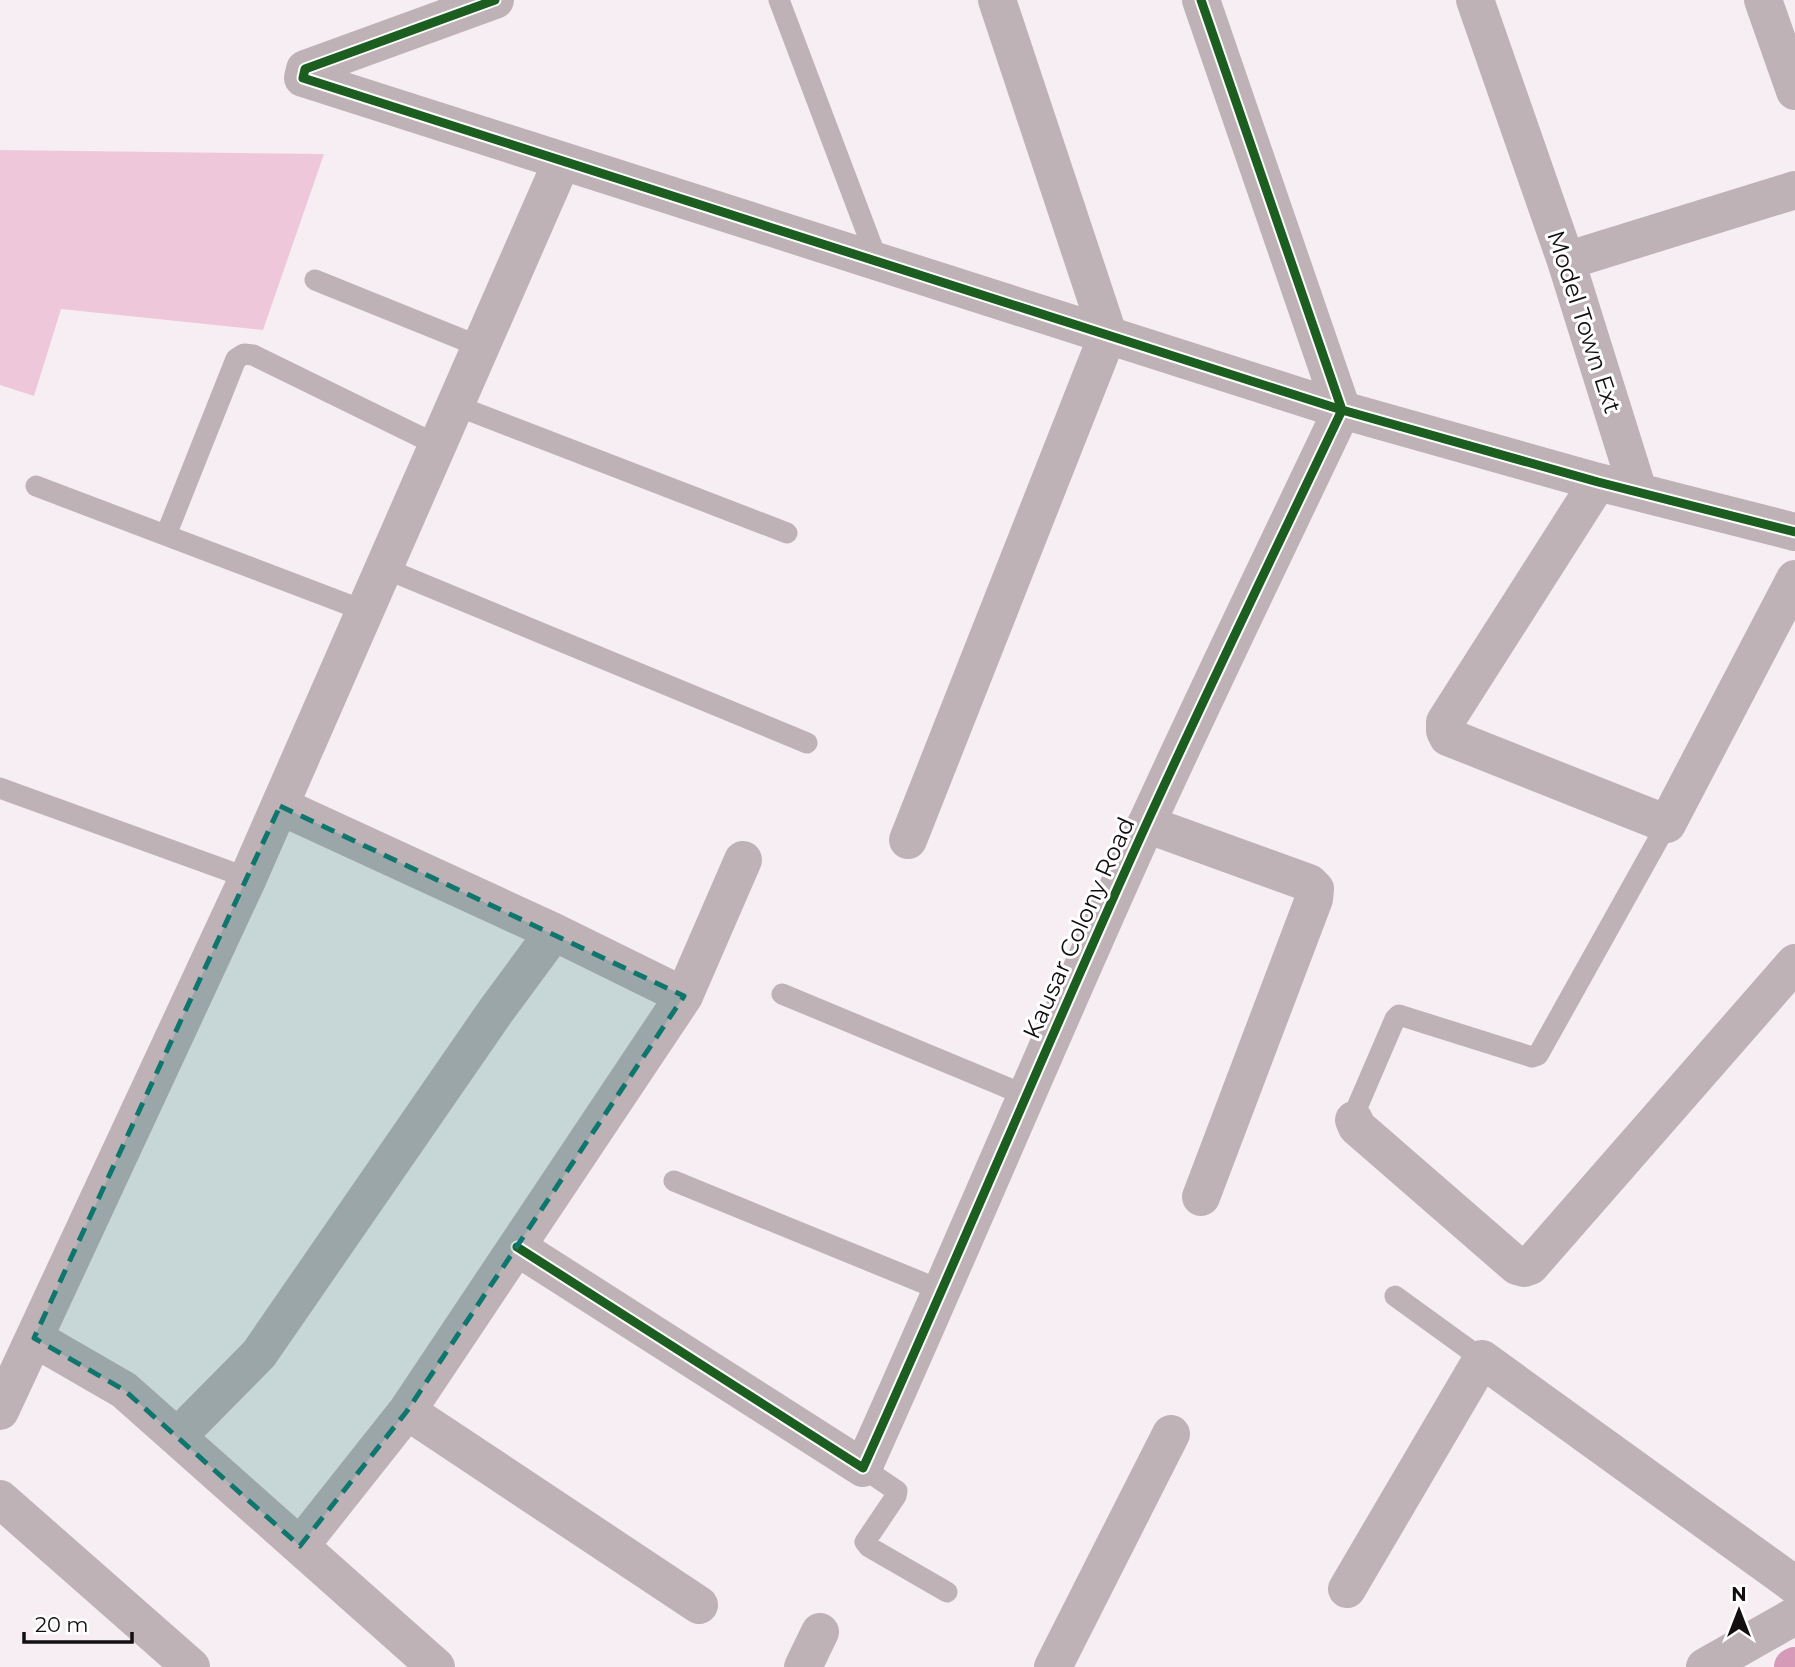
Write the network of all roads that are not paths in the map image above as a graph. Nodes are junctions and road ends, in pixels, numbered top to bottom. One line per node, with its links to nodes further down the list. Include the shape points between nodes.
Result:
1 (495, 0): 7 (street)
2 (779, 0): 12 (lane)
3 (998, 0): 14 (street)
4 (1201, 0): 17 (street)
5 (1475, 0): 11 (street, Model Town Ext)
6 (1763, 0): 8 (street)
7 (432, 11): 9 (street, via 305,69 303,78)
8 (1795, 90)
9 (562, 161): 12 (street); 15 (street)
10 (1795, 190): 11 (street)
11 (1566, 261): 21 (street, Model Town Ext)
12 (878, 262): 14 (street)
13 (315, 280): 15 (lane)
14 (1108, 334): 17 (street); 33 (street)
15 (481, 347): 16 (street)
16 (455, 405): 18 (street); 23 (lane)
17 (1342, 410): 19 (street); 31 (street, Kausar Colony Road)
18 (437, 445): 24 (lane, via 244,354 236,359); 25 (street)
19 (1598, 482): 21 (street); 32 (street, via 1445,722 1445,731 1448,737)
20 (36, 486): 24 (lane)
21 (1638, 491): 22 (street)
22 (1795, 532)
23 (787, 533)
24 (166, 536): 27 (lane)
25 (384, 568): 27 (street); 28 (lane)
26 (1795, 579): 32 (street)
27 (365, 611): 30 (street)
28 (807, 743)
29 (0, 788): 35 (lane)
30 (280, 806): 35 (street); 36 (street)
31 (1146, 824): 40 (street, Kausar Colony Road); 43 (street, via 1315,889)
32 (1667, 824): 41 (lane, via 1538,1055 1532,1057 1399,1015)
33 (908, 840)
34 (743, 860): 39 (street)
35 (248, 878): 47 (street)
36 (554, 932): 39 (street); 52 (street, via 259,1353)
37 (1795, 963): 41 (street, via 1530,1266 1517,1266)
38 (782, 994): 40 (lane)
39 (684, 996): 44 (street)
40 (1026, 1095): 45 (street, Kausar Colony Road)
41 (1354, 1120)
42 (674, 1181): 45 (lane)
43 (1201, 1197)
44 (517, 1247): 50 (street); 53 (street)
45 (943, 1291): 53 (street, Kausar Colony Road)
46 (1395, 1296): 48 (lane)
47 (34, 1338): 49 (street); 52 (street, via 124,1390)
48 (1482, 1360): 56 (street); 57 (street)
49 (0, 1411)
50 (407, 1411): 55 (street); 59 (street)
51 (1171, 1434): 65 (street)
52 (177, 1437): 55 (street)
53 (863, 1468): 58 (lane, via 897,1491 865,1542)
54 (0, 1499): 62 (street)
55 (300, 1546): 63 (street)
56 (1795, 1585)
57 (1347, 1589)
58 (947, 1592)
59 (699, 1605)
60 (1795, 1616): 66 (street)
61 (820, 1632): 64 (street)
62 (191, 1667)
63 (436, 1667)
64 (803, 1667)
65 (1054, 1667)
66 (1705, 1667)

